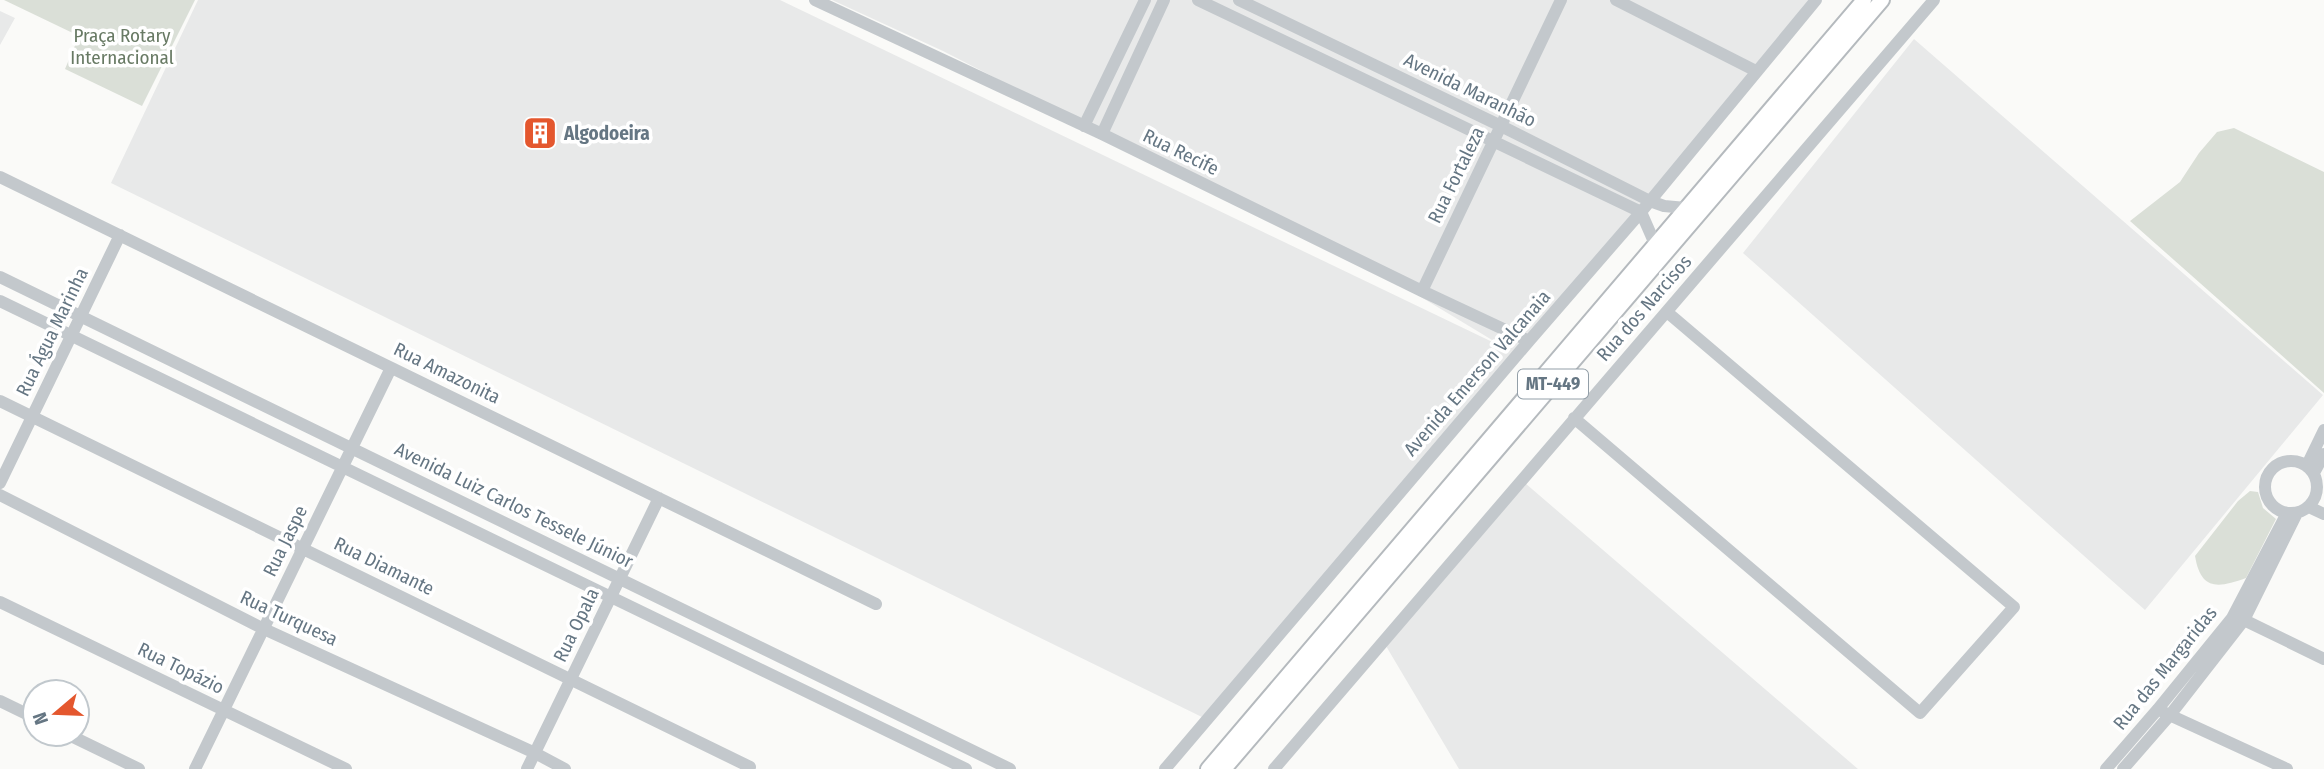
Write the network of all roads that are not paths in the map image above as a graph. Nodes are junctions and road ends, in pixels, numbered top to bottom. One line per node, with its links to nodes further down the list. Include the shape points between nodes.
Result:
1 (815, 0): 13 (street, Rua Recife)
2 (1145, 0): 13 (street)
3 (1164, 0): 15 (street)
4 (1198, 0): 16 (street, Avenida Maranhão)
5 (1239, 0): 14 (street, Avenida Maranhão)
6 (1561, 0): 14 (street, Rua Fortaleza)
7 (1616, 0): 12 (street)
8 (1816, 0): 12 (street, Avenida Emerson Valcanaia)
9 (1864, 0): 19 (main road, MT-449)
10 (1882, 0): 70 (main road, MT-449)
11 (1934, 0): 26 (street, Rua dos Narcisos)
12 (1756, 71): 18 (street, Avenida Emerson Valcanaia)
13 (1084, 126): 15 (street, Rua Recife)
14 (1501, 126): 16 (street, Rua Fortaleza); 18 (street, Avenida Maranhão)
15 (1102, 134): 24 (street, Rua Recife)
16 (1493, 142): 20 (street, Avenida Maranhão); 24 (street, Rua Fortaleza)
17 (0, 177): 21 (street, Rua Amazonita)
18 (1650, 201): 19 (street, Avenida Maranhão); 20 (street, Avenida Emerson Valcanaia)
19 (1686, 208): 22 (main road, MT-449)
20 (1641, 212): 22 (street); 29 (street, Avenida Emerson Valcanaia)
21 (120, 235): 27 (street, Rua Água Marinha); 30 (street, Rua Amazonita)
22 (1656, 244): 69 (main road, MT-449)
23 (0, 277): 27 (street, Avenida Luiz Carlos Tessele Júnior)
24 (1422, 291): 29 (street, Rua Recife)
25 (0, 301): 28 (street)
26 (1667, 312): 33 (street, Rua dos Narcisos); 33 (street, via 2014,607 1920,713)
27 (81, 317): 28 (street, Rua Água Marinha); 35 (street, Avenida Luiz Carlos Tessele Júnior)
28 (72, 335): 32 (street, Rua Água Marinha); 37 (street)
29 (1529, 341): 68 (street, Avenida Emerson Valcanaia)
30 (391, 368): 35 (street, Rua Jaspe); 42 (street, Rua Amazonita)
31 (0, 401): 32 (street, Rua Diamante)
32 (32, 417): 39 (street, Rua Água Marinha); 45 (street, Rua Diamante)
33 (1574, 418): 71 (street, Rua dos Narcisos)
34 (2324, 430): 38 (street)
35 (352, 447): 37 (street, Rua Jaspe); 46 (street, Avenida Luiz Carlos Tessele Júnior)
36 (2324, 454): 38 (street)
37 (342, 467): 45 (street, Rua Jaspe); 47 (street)
38 (2310, 469): 40 (street); 43 (street, via 2284,461 2266,477 2265,492 2273,506)
39 (0, 483)
40 (2321, 489): 43 (street, via 2314,501)
41 (0, 495): 51 (street, Rua Turquesa)
42 (659, 498): 46 (street, Rua Opala); 49 (street, Rua Amazonita)
43 (2298, 511): 44 (street); 50 (street, Rua das Margaridas); 57 (street, Rua das Margaridas, via 2232,618)
44 (2324, 514)
45 (303, 548): 51 (street, Rua Jaspe); 53 (street, Rua Diamante)
46 (620, 578): 47 (street, Rua Opala); 67 (street, Avenida Luiz Carlos Tessele Júnior)
47 (610, 597): 53 (street, Rua Opala); 66 (street)
48 (0, 602): 55 (street, Rua Topázio)
49 (876, 604)
50 (2244, 620): 52 (street); 57 (street, Rua das Margaridas)
51 (264, 628): 55 (street, Rua Jaspe); 59 (street, Rua Turquesa)
52 (2324, 659)
53 (571, 679): 59 (street, Rua Opala); 60 (street, Rua Diamante)
54 (0, 701): 56 (street)
55 (224, 710): 62 (street, Rua Jaspe); 63 (street, Rua Topázio)
56 (21, 711)
57 (2164, 712): 72 (street, Rua das Margaridas); 73 (street, Rua das Margaridas); 74 (street)
58 (91, 746): 61 (street)
59 (535, 753): 64 (street, Rua Opala); 65 (street, Rua Turquesa)
60 (750, 767)
61 (139, 769)
62 (195, 769)
63 (346, 769)
64 (527, 769)
65 (565, 769)
66 (966, 769)
67 (1010, 769)
68 (1165, 769)
69 (1208, 769)
70 (1224, 769)
71 (1274, 769)
72 (2106, 769)
73 (2123, 769)
74 (2287, 769)

